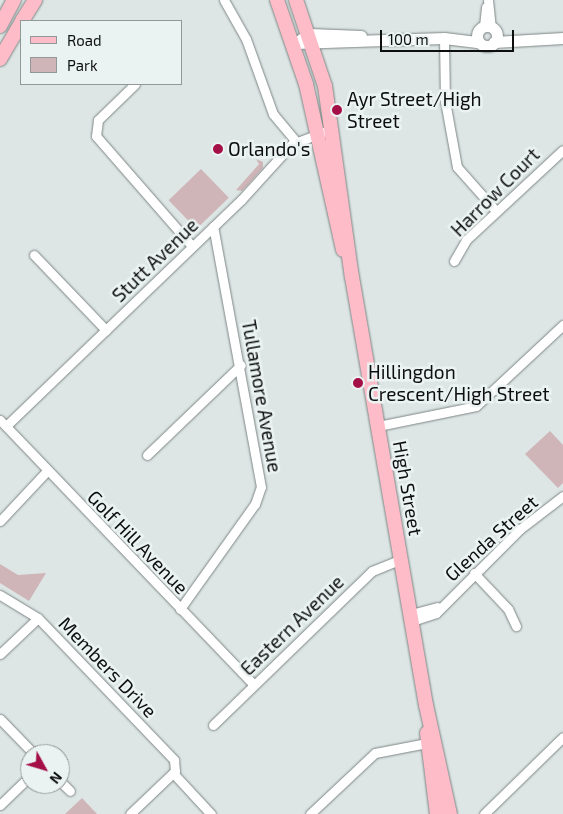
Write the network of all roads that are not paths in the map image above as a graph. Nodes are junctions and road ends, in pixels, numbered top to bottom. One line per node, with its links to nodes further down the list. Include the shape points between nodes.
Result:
1 (14, 0): 9 (main road)
2 (35, 0): 7 (main road)
3 (277, 0): 14 (main road, High Street)
4 (296, 0): 13 (main road, High Street)
5 (487, 0): 10 (street)
6 (228, 1): 19 (street, via 246,39 273,114)
7 (23, 20)
8 (20, 25): 15 (main road)
9 (0, 26)
10 (487, 34): 11 (street); 12 (street)
11 (444, 38): 13 (street); 21 (street, via 445,101 457,167)
12 (563, 38)
13 (312, 40): 14 (street); 17 (main road, High Street)
14 (294, 43): 18 (main road, High Street)
15 (0, 59)
16 (134, 85): 23 (street, via 98,120 96,136)
17 (332, 129): 18 (street, Stutt Avenue); 26 (main road, High Street)
18 (318, 133): 19 (street, Stutt Avenue); 26 (main road, High Street)
19 (296, 140): 22 (street, Stutt Avenue)
20 (563, 150): 21 (street, Harrow Court)
21 (496, 211): 25 (street, Harrow Court, via 466,240)
22 (213, 226): 23 (street, Stutt Avenue); 29 (street, Tullamore Avenue)
23 (196, 243): 28 (street, Stutt Avenue)
24 (34, 255): 28 (street)
25 (454, 261)
26 (352, 277): 31 (main road, High Street)
27 (563, 325): 31 (street, via 476,406)
28 (106, 330): 30 (street, Stutt Avenue)
29 (241, 365): 32 (street); 39 (street, Tullamore Avenue, via 260,493)
30 (3, 423): 33 (street, Golf Hill Avenue)
31 (378, 426): 36 (main road, High Street)
32 (147, 455)
33 (48, 471): 35 (street); 39 (street, Golf Hill Avenue)
34 (562, 499): 37 (street, Glenda Street)
35 (0, 521)
36 (401, 559): 41 (main road, High Street); 44 (street, Eastern Avenue, via 372,571)
37 (474, 573): 41 (street, Glenda Street, via 442,605); 42 (street, via 508,609)
38 (0, 595): 40 (street, Members Drive)
39 (180, 609): 44 (street, Golf Hill Avenue)
40 (38, 618): 43 (street); 50 (street, Members Drive, via 174,760)
41 (411, 618): 48 (main road, High Street)
42 (516, 626)
43 (0, 654)
44 (254, 686): 46 (street, Eastern Avenue)
45 (0, 719): 49 (street)
46 (213, 724)
47 (562, 738): 58 (street)
48 (431, 742): 55 (street, via 375,753); 56 (main road, High Street); 57 (main road, High Street)
49 (24, 744)
50 (172, 773): 53 (street); 54 (street)
51 (20, 785): 52 (street)
52 (0, 804)
53 (130, 814)
54 (210, 814)
55 (310, 814)
56 (437, 814)
57 (450, 814)
58 (484, 814)

